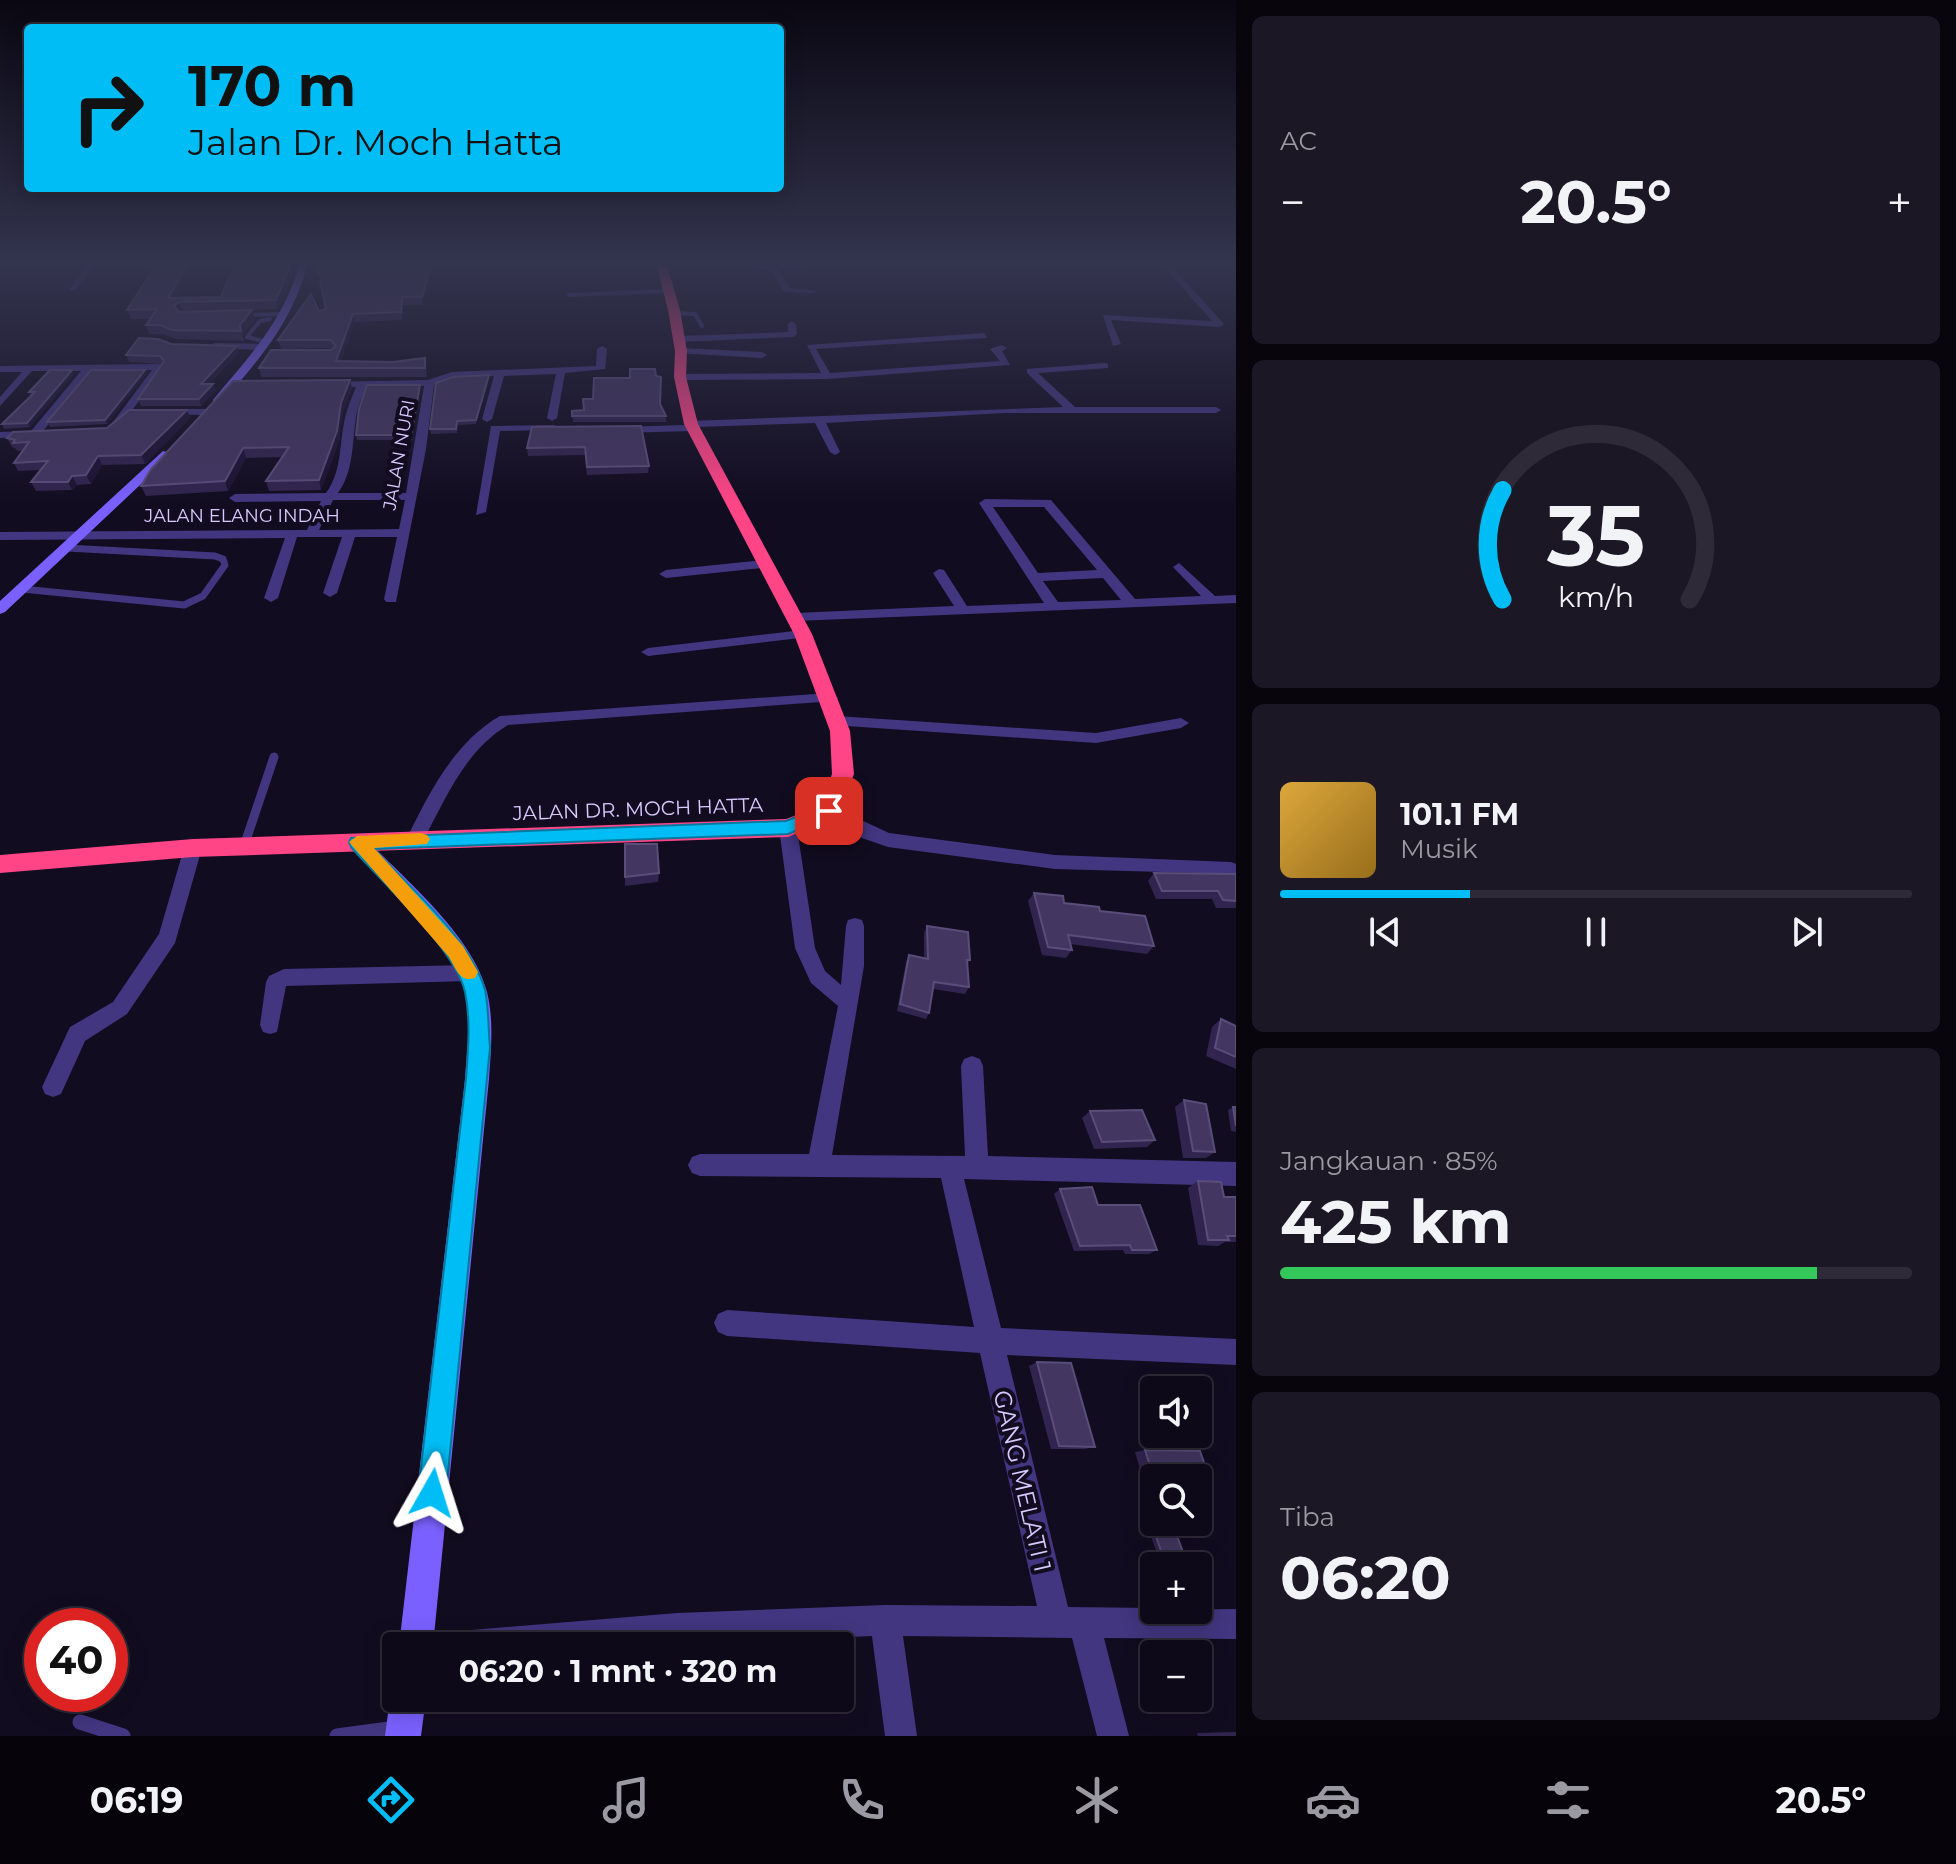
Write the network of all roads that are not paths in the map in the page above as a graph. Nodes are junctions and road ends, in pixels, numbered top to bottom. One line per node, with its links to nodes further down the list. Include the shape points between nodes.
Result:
1 (255, 343): 8 (lane)
2 (266, 343): 8 (street)
3 (701, 343): 5 (street)
4 (873, 343): 20 (street, via 810,347)
5 (680, 345): 11 (street); 21 (highway)
6 (203, 346): 8 (street)
7 (1002, 348): 20 (street, via 995,349 1007,363)
8 (263, 349): 29 (street)
9 (602, 349): 17 (street, via 600,369)
10 (548, 355): 18 (street)
11 (762, 355)
12 (491, 359): 19 (street)
13 (1105, 366): 26 (street, via 1030,371)
14 (89, 367): 15 (street); 28 (street, via 159,367); 38 (street)
15 (30, 368): 16 (street); 25 (street)
16 (0, 369)
17 (561, 371): 18 (street); 30 (street)
18 (541, 373): 19 (street)
19 (495, 375): 22 (street, via 446,375); 31 (street)
20 (827, 376): 21 (street)
21 (680, 377): 33 (highway)
22 (429, 383): 24 (street); 43 (street, JALAN NURI)
23 (318, 384): 24 (street)
24 (362, 384): 42 (street)
25 (0, 403)
26 (1071, 409): 27 (street); 32 (street)
27 (1216, 410)
28 (128, 412): 29 (street); 36 (street)
29 (203, 417)
30 (552, 418)
31 (487, 419)
32 (819, 420): 33 (street); 41 (street)
33 (692, 426): 35 (street); 53 (highway)
34 (573, 429): 45 (street, via 495,428)
35 (602, 430)
36 (106, 431)
37 (49, 433): 38 (street)
38 (34, 434): 39 (street)
39 (0, 435)
40 (179, 442): 48 (street)
41 (835, 452)
42 (333, 495): 43 (street); 44 (street); 50 (street)
43 (411, 496): 47 (street, JALAN NURI)
44 (235, 498)
45 (480, 512)
46 (350, 533): 47 (street, JALAN ELANG INDAH); 50 (street, JALAN ELANG INDAH); 60 (street)
47 (403, 533): 62 (street, JALAN NURI)
48 (82, 534): 49 (street, JALAN ELANG INDAH); 51 (street, JALAN ELANG INDAH); 52 (street)
49 (292, 534): 50 (street, JALAN ELANG INDAH); 61 (street)
50 (311, 534)
51 (0, 536)
52 (67, 548): 59 (street); 59 (lane, via 215,556 225,565 203,596 184,605)
53 (765, 564): 56 (street); 69 (highway)
54 (1179, 567): 64 (street)
55 (939, 573): 68 (street)
56 (666, 574)
57 (1105, 574): 58 (street); 58 (street, via 1047,503 985,503); 65 (street)
58 (1034, 577): 66 (street)
59 (22, 589): 67 (street)
60 (330, 593)
61 (271, 598)
62 (391, 599)
63 (1236, 599): 64 (street)
64 (1212, 600): 65 (street)
65 (1131, 603): 66 (street)
66 (1054, 607): 68 (street)
67 (0, 609)
68 (963, 610): 69 (street)
69 (799, 626): 70 (street); 71 (highway)
70 (648, 652)
71 (830, 698): 72 (highway); 77 (street, via 505,720 489,728 444,783)
72 (837, 721): 73 (street, via 1080,738); 75 (highway, via 843,774)
73 (1181, 723)
74 (274, 757): 79 (lane)
75 (829, 811): 76 (highway, JALAN DR. MOCH HATTA); 82 (street, via 876,837 948,849 1055,862)
76 (788, 828): 77 (highway, JALAN DR. MOCH HATTA); 85 (street, via 805,948 818,977)
77 (415, 840): 78 (highway, JALAN DR. MOCH HATTA)
78 (357, 842): 79 (highway, JALAN DR. MOCH HATTA); 84 (street)
79 (244, 846): 80 (highway, JALAN DR. MOCH HATTA)
80 (193, 848): 81 (highway, JALAN DR. MOCH HATTA); 88 (street, via 168,937 120,1008 77,1034)
81 (0, 864)
82 (1231, 869)
83 (855, 926): 85 (street)
84 (469, 973): 86 (street, via 284,978 276,982); 100 (street, via 478,1019 477,1079)
85 (847, 1002): 90 (street)
86 (270, 1025)
87 (972, 1066): 92 (street)
88 (53, 1087)
89 (700, 1165): 90 (street)
90 (818, 1166): 91 (street)
91 (950, 1167): 92 (street); 95 (street, GANG MELATI 1)
92 (977, 1168): 93 (street)
93 (1236, 1174)
94 (727, 1323): 95 (street)
95 (989, 1341): 96 (street); 98 (street, GANG MELATI 1)
96 (1236, 1352)
97 (885, 1620): 98 (street); 101 (street); 106 (street)
98 (1070, 1622): 99 (street); 107 (street, GANG MELATI 1)
99 (1236, 1624)
100 (418, 1632)
101 (631, 1632)
102 (405, 1721): 105 (lane)
103 (80, 1722): 104 (lane)
104 (123, 1736)
105 (337, 1736)
106 (901, 1736)
107 (1113, 1736)

